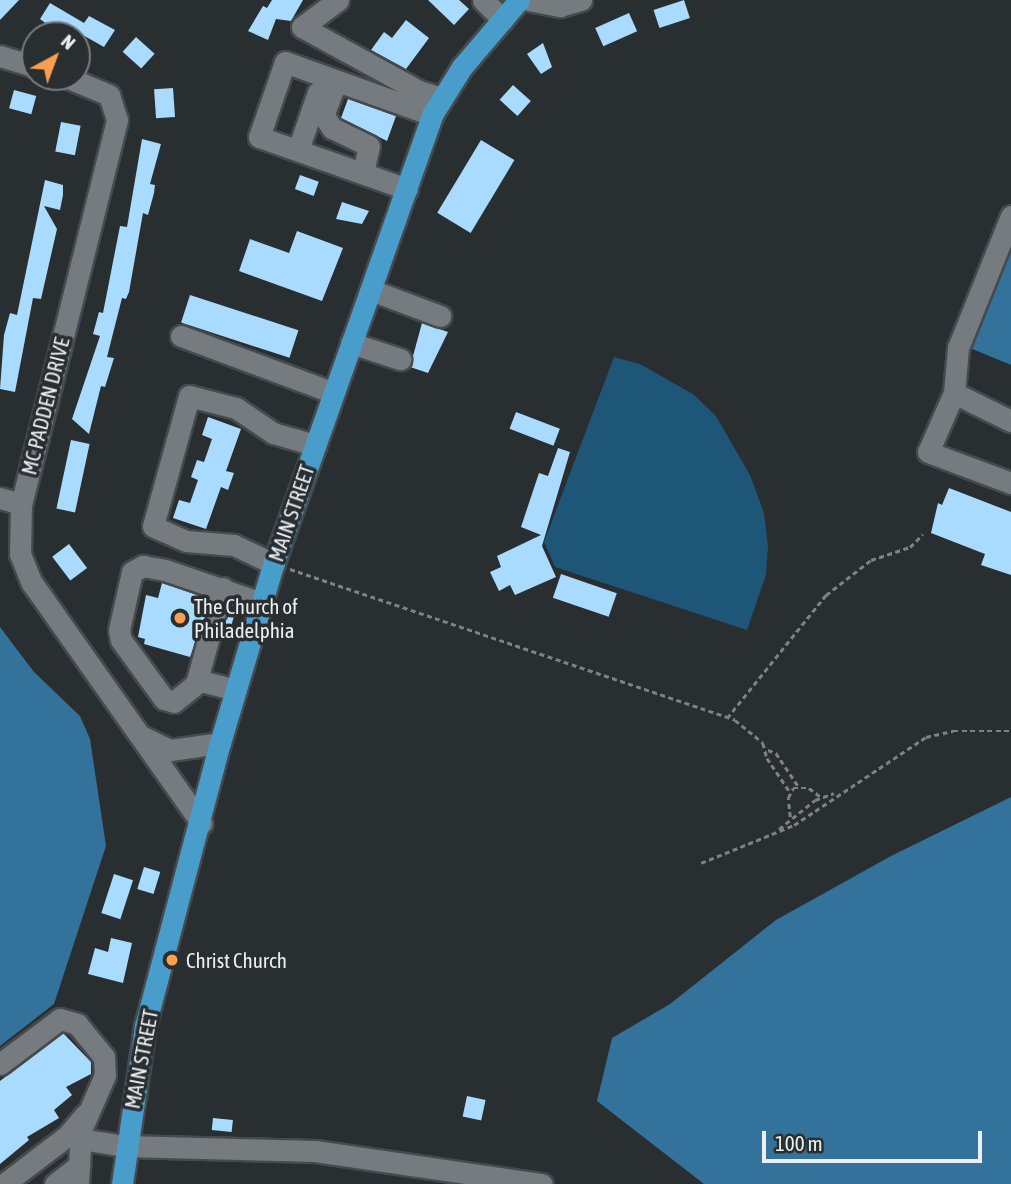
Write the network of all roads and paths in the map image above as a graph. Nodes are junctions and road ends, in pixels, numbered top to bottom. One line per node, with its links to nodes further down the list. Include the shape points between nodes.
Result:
1 (338, 0): 11 (street, via 302,27 419,91)
2 (483, 0): 6 (street)
3 (519, 0): 6 (main road, MAIN STREET)
4 (528, 0): 5 (street, via 549,6)
5 (581, 0)
6 (503, 20): 11 (main road, MAIN STREET, via 461,67)
7 (0, 56): 8 (street)
8 (21, 63)
9 (333, 80): 11 (street); 12 (street); 12 (street, via 285,62 259,137); 13 (street, via 323,115 332,128 369,146)
10 (91, 87): 27 (street, MC PADDEN DRIVE, via 109,95 117,120)
11 (437, 107): 14 (main road, MAIN STREET)
12 (298, 150): 13 (street)
13 (363, 173): 14 (street)
14 (407, 189): 16 (main road, MAIN STREET)
15 (1011, 216): 22 (street, via 958,348)
16 (371, 290): 17 (street); 19 (main road, MAIN STREET)
17 (440, 316)
18 (181, 336): 21 (street)
19 (351, 343): 20 (street); 21 (main road, MAIN STREET)
20 (400, 359)
21 (334, 393): 24 (main road, MAIN STREET)
22 (954, 393): 23 (street); 25 (street, via 928,452)
23 (1011, 421)
24 (315, 445): 29 (main road, MAIN STREET); 29 (street, via 272,433 236,408 189,396 153,526 186,541 234,545)
25 (1011, 483)
26 (0, 498): 27 (street)
27 (21, 504): 36 (street, MC PADDEN DRIVE, via 18,541 23,565)
28 (923, 534): 34 (path, via 910,547 871,560 826,595)
29 (274, 564): 31 (main road, MAIN STREET); 34 (path)
30 (223, 588): 31 (street); 32 (street); 32 (street, via 143,566 132,572 118,630 121,640 164,699 174,702)
31 (262, 603): 33 (main road, MAIN STREET)
32 (197, 680): 33 (street)
33 (236, 690): 37 (main road, MAIN STREET)
34 (727, 718): 38 (path, via 751,730)
35 (1011, 732): 41 (path, via 953,731 926,737)
36 (141, 736): 37 (street, via 170,750); 44 (street, MC PADDEN DRIVE)
37 (220, 743): 44 (main road, MAIN STREET)
38 (768, 750): 39 (path, via 776,753); 40 (path, via 767,758)
39 (798, 786): 40 (path); 42 (path)
40 (790, 792): 43 (path)
41 (837, 793): 42 (path); 45 (path, via 820,809)
42 (821, 797): 43 (path)
43 (790, 817): 45 (path)
44 (201, 823): 50 (main road, MAIN STREET, via 145,1026)
45 (776, 831): 46 (path)
46 (701, 863)
47 (0, 1064): 48 (street, via 60,1019 77,1024 106,1064)
48 (86, 1114): 49 (street); 52 (street, via 68,1135)
49 (81, 1139): 50 (street); 51 (street)
50 (125, 1146): 54 (main road, MAIN STREET); 55 (street, via 314,1150)
51 (79, 1175): 53 (street)
52 (4, 1184)
53 (55, 1184)
54 (122, 1184)
55 (542, 1184)

